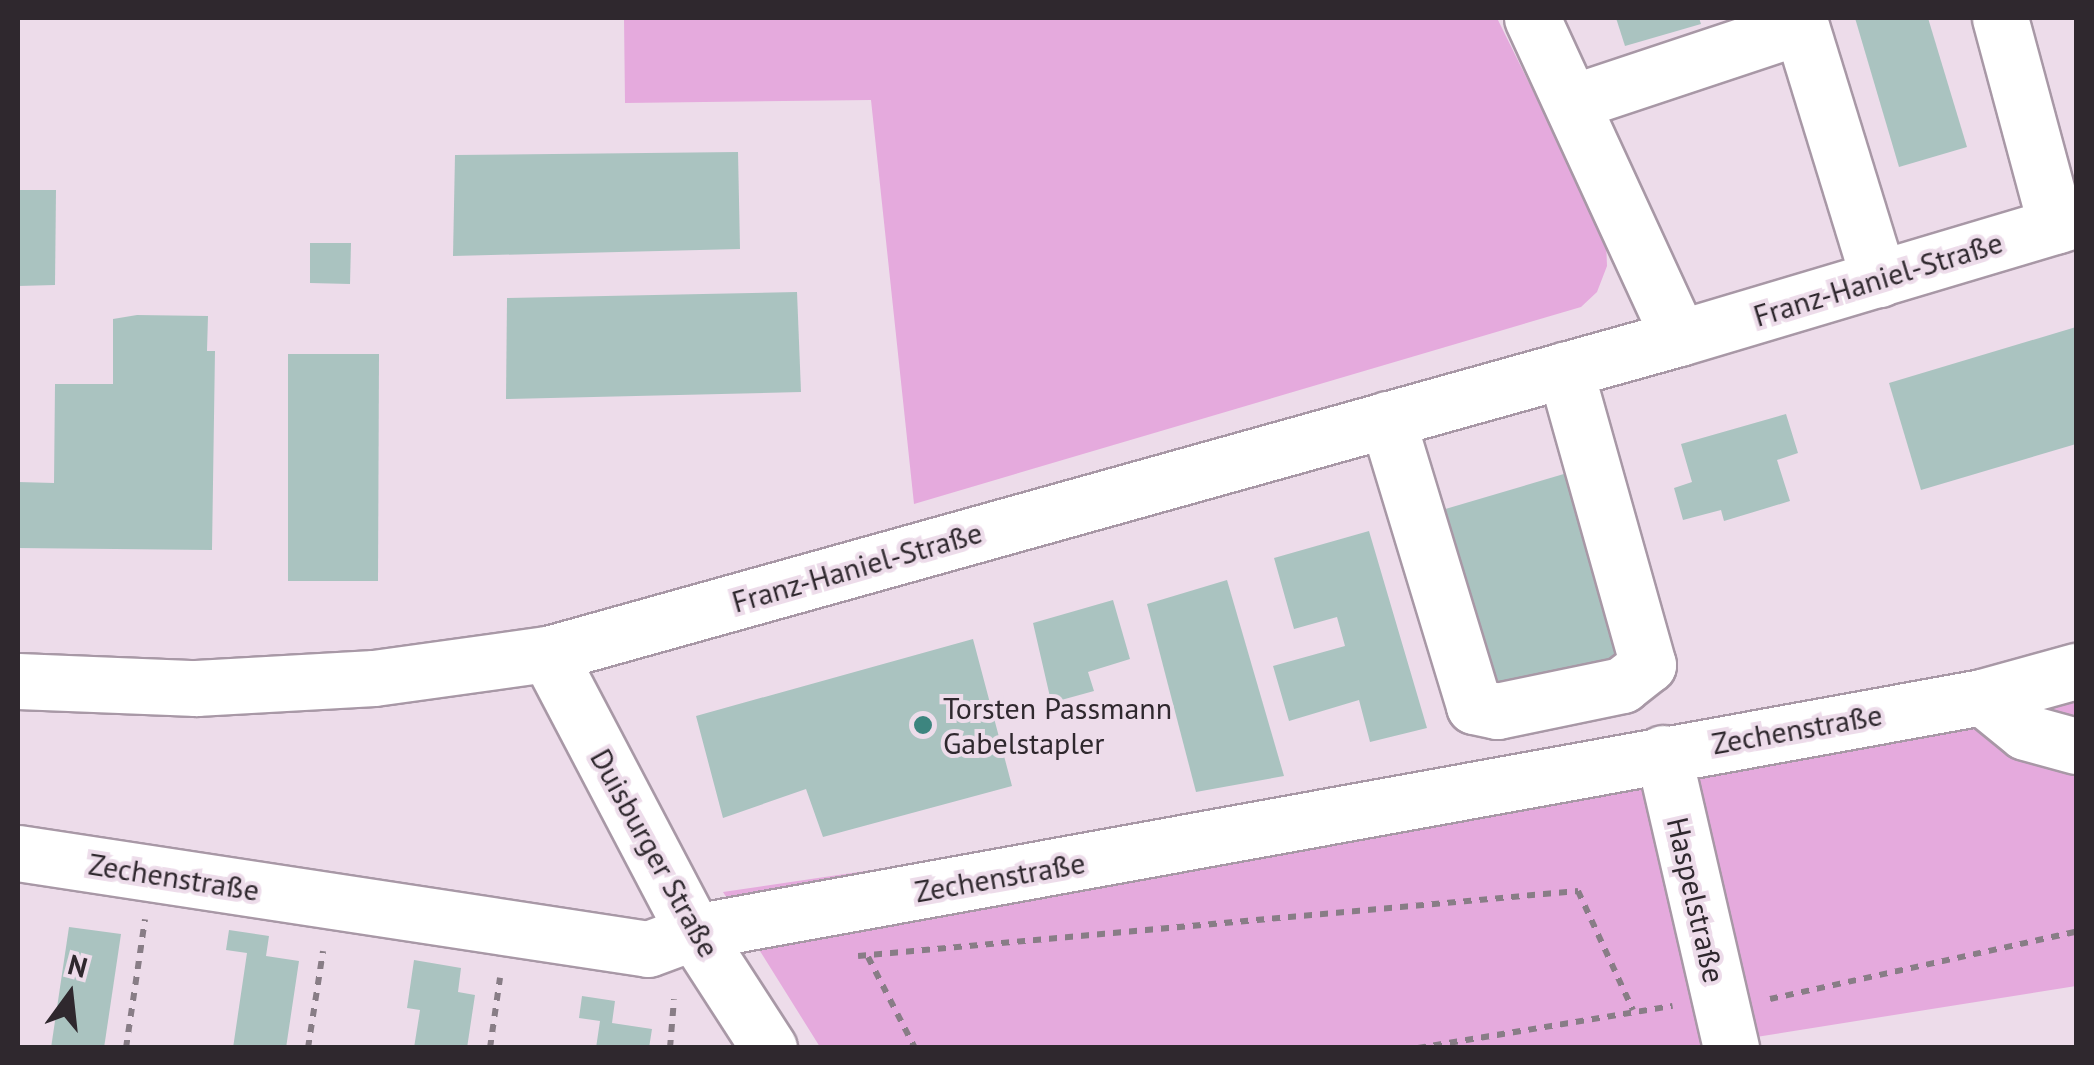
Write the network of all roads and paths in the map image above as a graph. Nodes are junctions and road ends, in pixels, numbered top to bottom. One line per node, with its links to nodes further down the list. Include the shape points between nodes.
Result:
1 (1532, 18): 3 (street)
2 (2000, 18): 4 (street)
3 (1573, 102): 5 (street, via 1801,26); 6 (street)
4 (2066, 223): 5 (street, Franz-Haniel-Straße)
5 (1879, 279): 6 (street, Franz-Haniel-Straße)
6 (1678, 338): 7 (street, Franz-Haniel-Straße)
7 (1565, 369): 8 (street, Franz-Haniel-Straße); 8 (street, via 1648,666 1622,686 1497,710 1471,703)
8 (1387, 419): 9 (street, Franz-Haniel-Straße)
9 (548, 654): 11 (street, Franz-Haniel-Straße, via 374,678 196,688); 19 (street, Duisburger Straße)
10 (2076, 671): 12 (street, Zechenstraße)
11 (18, 681)
12 (1982, 697): 13 (street, via 2025,732); 14 (street, Zechenstraße)
13 (2076, 746)
14 (1663, 753): 19 (street, Zechenstraße); 28 (street, Haspelstraße)
15 (18, 853): 16 (street, Zechenstraße)
16 (152, 874): 17 (street, Zechenstraße); 23 (path)
17 (331, 900): 18 (street, Zechenstraße); 24 (path)
18 (508, 927): 19 (street, Zechenstraße, via 648,948); 25 (path)
19 (694, 932): 26 (street, Duisburger Straße)
20 (851, 955): 21 (path)
21 (868, 957): 22 (path, via 1578,891); 27 (path)
22 (1633, 1010)
23 (126, 1048)
24 (308, 1048)
25 (490, 1048)
26 (769, 1048)
27 (915, 1048)
28 (1731, 1048)

